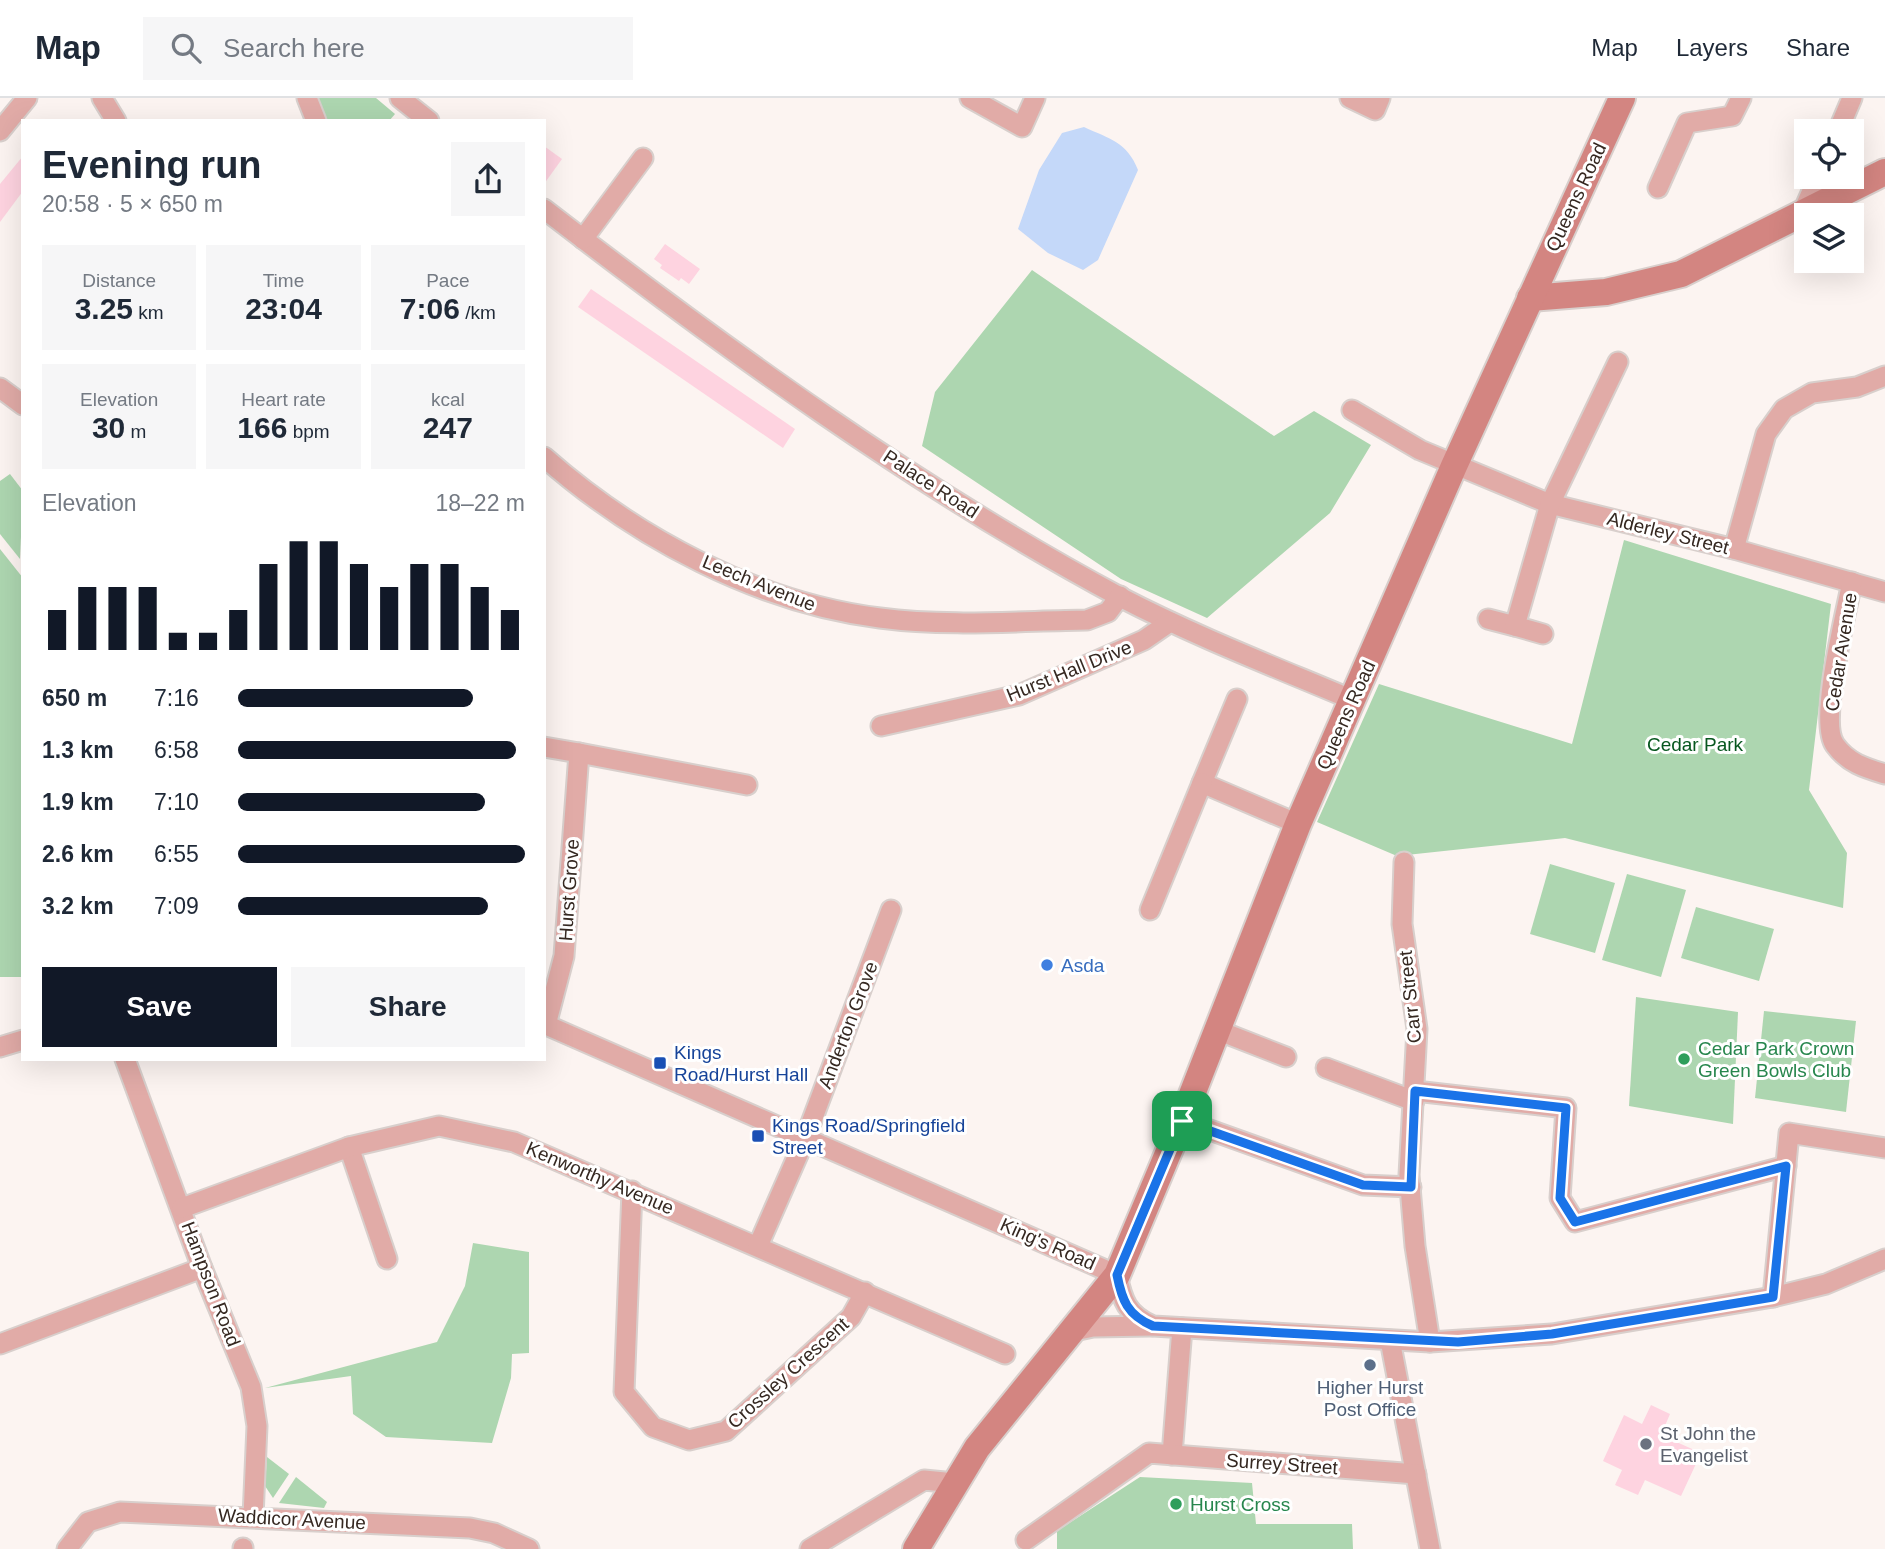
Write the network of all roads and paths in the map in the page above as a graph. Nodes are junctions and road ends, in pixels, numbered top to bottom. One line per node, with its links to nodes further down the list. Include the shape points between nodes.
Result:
1 (27, 98): 16 (street)
2 (102, 98): 12 (street)
3 (307, 98): 13 (street)
4 (400, 98): 14 (street)
5 (970, 98): 6 (street, via 1021,127)
6 (1035, 98)
7 (1350, 98): 8 (street, via 1375,110)
8 (1380, 98)
9 (1622, 98): 24 (main road, Queens Road)
10 (1852, 98): 15 (street)
11 (1736, 107): 19 (street, via 1687,123)
12 (115, 119)
13 (315, 119)
14 (426, 119)
15 (1843, 119)
16 (0, 131)
17 (643, 158): 23 (street)
18 (1885, 172): 20 (main road)
19 (1658, 188)
20 (1824, 203)
21 (546, 211): 23 (street, Palace Road)
22 (1794, 218): 24 (main road, via 1681,274 1606,292)
23 (583, 239): 36 (street, Palace Road, via 814,406 967,509)
24 (1530, 298): 31 (main road, Queens Road)
25 (1618, 362): 32 (street)
26 (1885, 376): 33 (street, via 1857,387 1812,393 1784,409 1766,434)
27 (0, 388): 28 (street)
28 (21, 404)
29 (1352, 410): 31 (street, Alderley Street)
30 (546, 459): 36 (street, Leech Avenue, via 601,502 674,548 744,581 818,608 946,624 1087,620 1108,612)
31 (1454, 466): 32 (street, Alderley Street); 42 (main road, Queens Road)
32 (1550, 504): 33 (street, Alderley Street); 39 (street)
33 (1734, 550): 34 (street, Alderley Street)
34 (1852, 582): 35 (street, Alderley Street); 46 (street, Cedar Avenue, via 1828,709 1833,744 1858,767)
35 (1885, 592)
36 (1120, 596): 38 (street, Palace Road)
37 (1488, 619): 39 (street)
38 (1170, 622): 42 (street, Palace Road); 43 (street, Hurst Hall Drive, via 1144,640 1019,695)
39 (1515, 626): 40 (street)
40 (1543, 634)
41 (1237, 699): 47 (street)
42 (1353, 700): 49 (main road, Queens Road)
43 (881, 726)
44 (546, 747): 45 (street)
45 (579, 753): 48 (street); 53 (street, Hurst Grove, via 564,956)
46 (1885, 774)
47 (1202, 783): 49 (street); 52 (street)
48 (747, 785)
49 (1298, 824): 55 (main road, Queens Road)
50 (1404, 862): 61 (street, Carr Street, via 1402,925 1417,1028)
51 (891, 910): 63 (street, Anderton Grove)
52 (1150, 910)
53 (546, 1020)
54 (546, 1024): 63 (street, King's Road)
55 (1217, 1030): 58 (street); 62 (main road, Queens Road)
56 (21, 1041): 57 (street)
57 (0, 1046)
58 (1286, 1057)
59 (126, 1061): 69 (street, Hampson Road)
60 (1326, 1068): 61 (street)
61 (1414, 1096): 66 (street, via 1566,1108 1560,1198 1575,1222); 67 (street, Carr Street)
62 (1182, 1121): 67 (street, via 1363,1185); 74 (main road, Queens Road)
63 (805, 1139): 70 (street, Anderton Grove); 74 (street, King's Road)
64 (349, 1147): 68 (street, Kenworthy Avenue, via 439,1126 514,1142); 69 (street, Kenworthy Avenue); 71 (street)
65 (1885, 1148): 66 (street, via 1789,1133)
66 (1786, 1166): 76 (street)
67 (1411, 1187): 81 (street, Carr Street)
68 (632, 1191): 70 (street, Kenworthy Avenue); 75 (street, Crossley Crescent, via 624,1392 653,1427 689,1440 726,1431 851,1317)
69 (182, 1208): 73 (street, Hampson Road)
70 (758, 1246): 75 (street, Kenworthy Avenue)
71 (387, 1259)
72 (1885, 1259): 76 (street, via 1826,1284)
73 (202, 1268): 82 (street); 87 (street, Hampson Road, via 251,1387 257,1426)
74 (1117, 1275): 77 (street, King's Road, via 1122,1302 1139,1320); 79 (main road, Queens Road)
75 (865, 1292): 83 (street, Kenworthy Avenue)
76 (1773, 1297): 81 (street, via 1552,1334)
77 (1153, 1326): 78 (street); 79 (street)
78 (1182, 1328): 80 (street); 84 (street)
79 (1074, 1331): 86 (main road, Queens Road, via 976,1448)
80 (1390, 1340): 81 (street); 85 (street)
81 (1430, 1342)
82 (0, 1344)
83 (1005, 1354)
84 (1172, 1455): 85 (street, Surrey Street); 88 (street, Surrey Street, via 1149,1454)
85 (1416, 1474): 93 (street)
86 (955, 1483): 91 (street, via 924,1480); 92 (main road, Queens Road)
87 (253, 1517): 89 (street, Waddicor Avenue, via 120,1512 88,1522); 90 (street, Waddicor Avenue, via 470,1528)
88 (1026, 1540)
89 (67, 1549)
90 (528, 1549)
91 (810, 1549)
92 (916, 1549)
93 (1430, 1549)

